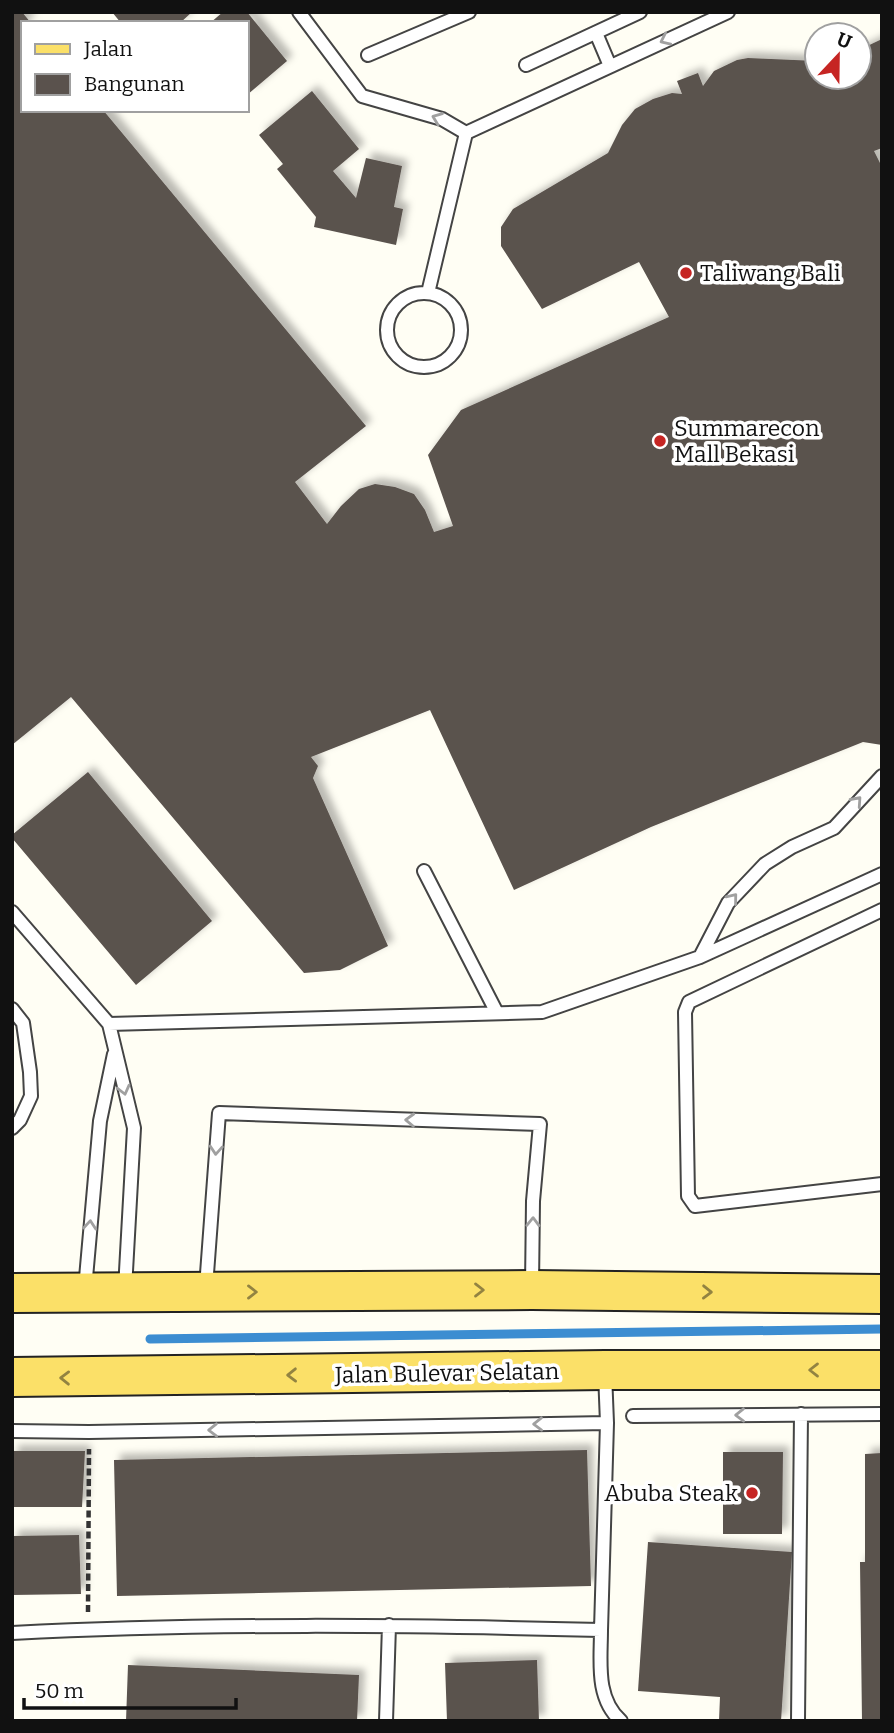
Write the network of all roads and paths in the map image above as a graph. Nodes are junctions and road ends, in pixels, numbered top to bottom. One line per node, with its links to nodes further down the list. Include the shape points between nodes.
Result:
1 (299, 12): 9 (lane, one-way to 1, via 442,119 362,96)
2 (469, 12): 6 (lane)
3 (640, 12): 5 (lane)
4 (728, 12): 8 (lane, one-way to 8)
5 (596, 33): 7 (lane); 8 (lane)
6 (368, 55)
7 (526, 65)
8 (610, 66): 9 (lane)
9 (466, 133): 10 (lane)
10 (428, 293): 10 (lane, via 449,303 461,331 458,346 448,359 426,368 397,357 386,328 398,303)
11 (882, 776): 17 (lane, one-way to 11, via 728,903 765,864 834,828)
12 (424, 871): 19 (lane)
13 (882, 874): 17 (lane)
14 (882, 910): 25 (lane, via 689,1002 685,1012 691,1203)
15 (12, 912): 16 (lane)
16 (17, 924): 21 (lane)
17 (700, 957): 19 (lane, via 542,1012)
18 (12, 1009): 20 (lane)
19 (497, 1013): 21 (lane)
20 (23, 1023): 22 (lane); 24 (lane, via 31,1096)
21 (109, 1024): 23 (lane)
22 (12, 1032)
23 (115, 1052): 29 (lane, one-way to 23, via 100,1121); 30 (lane, one-way to 30, via 134,1128)
24 (12, 1128)
25 (882, 1184)
26 (532, 1290): 27 (main road, one-way to 26); 27 (lane, one-way to 27, via 540,1124 219,1113); 31 (main road, one-way to 31)
27 (206, 1292): 30 (main road)
28 (12, 1293): 29 (main road)
29 (85, 1293): 30 (main road)
30 (125, 1293)
31 (882, 1294)
32 (605, 1370): 33 (main road, Jalan Bulevar Selatan, one-way to 32); 34 (main road, Jalan Bulevar Selatan, one-way to 34); 38 (lane)
33 (882, 1370)
34 (12, 1377)
35 (801, 1414): 36 (lane); 37 (lane, one-way to 37); 47 (lane)
36 (882, 1414)
37 (633, 1416)
38 (607, 1423): 40 (lane, one-way to 40); 43 (lane)
39 (12, 1431): 40 (lane)
40 (89, 1432): 42 (path)
41 (389, 1625): 42 (lane); 43 (lane); 45 (lane)
42 (88, 1629): 44 (lane)
43 (601, 1630): 46 (lane, via 601,1687)
44 (12, 1633)
45 (386, 1721)
46 (621, 1721)
47 (798, 1721)

